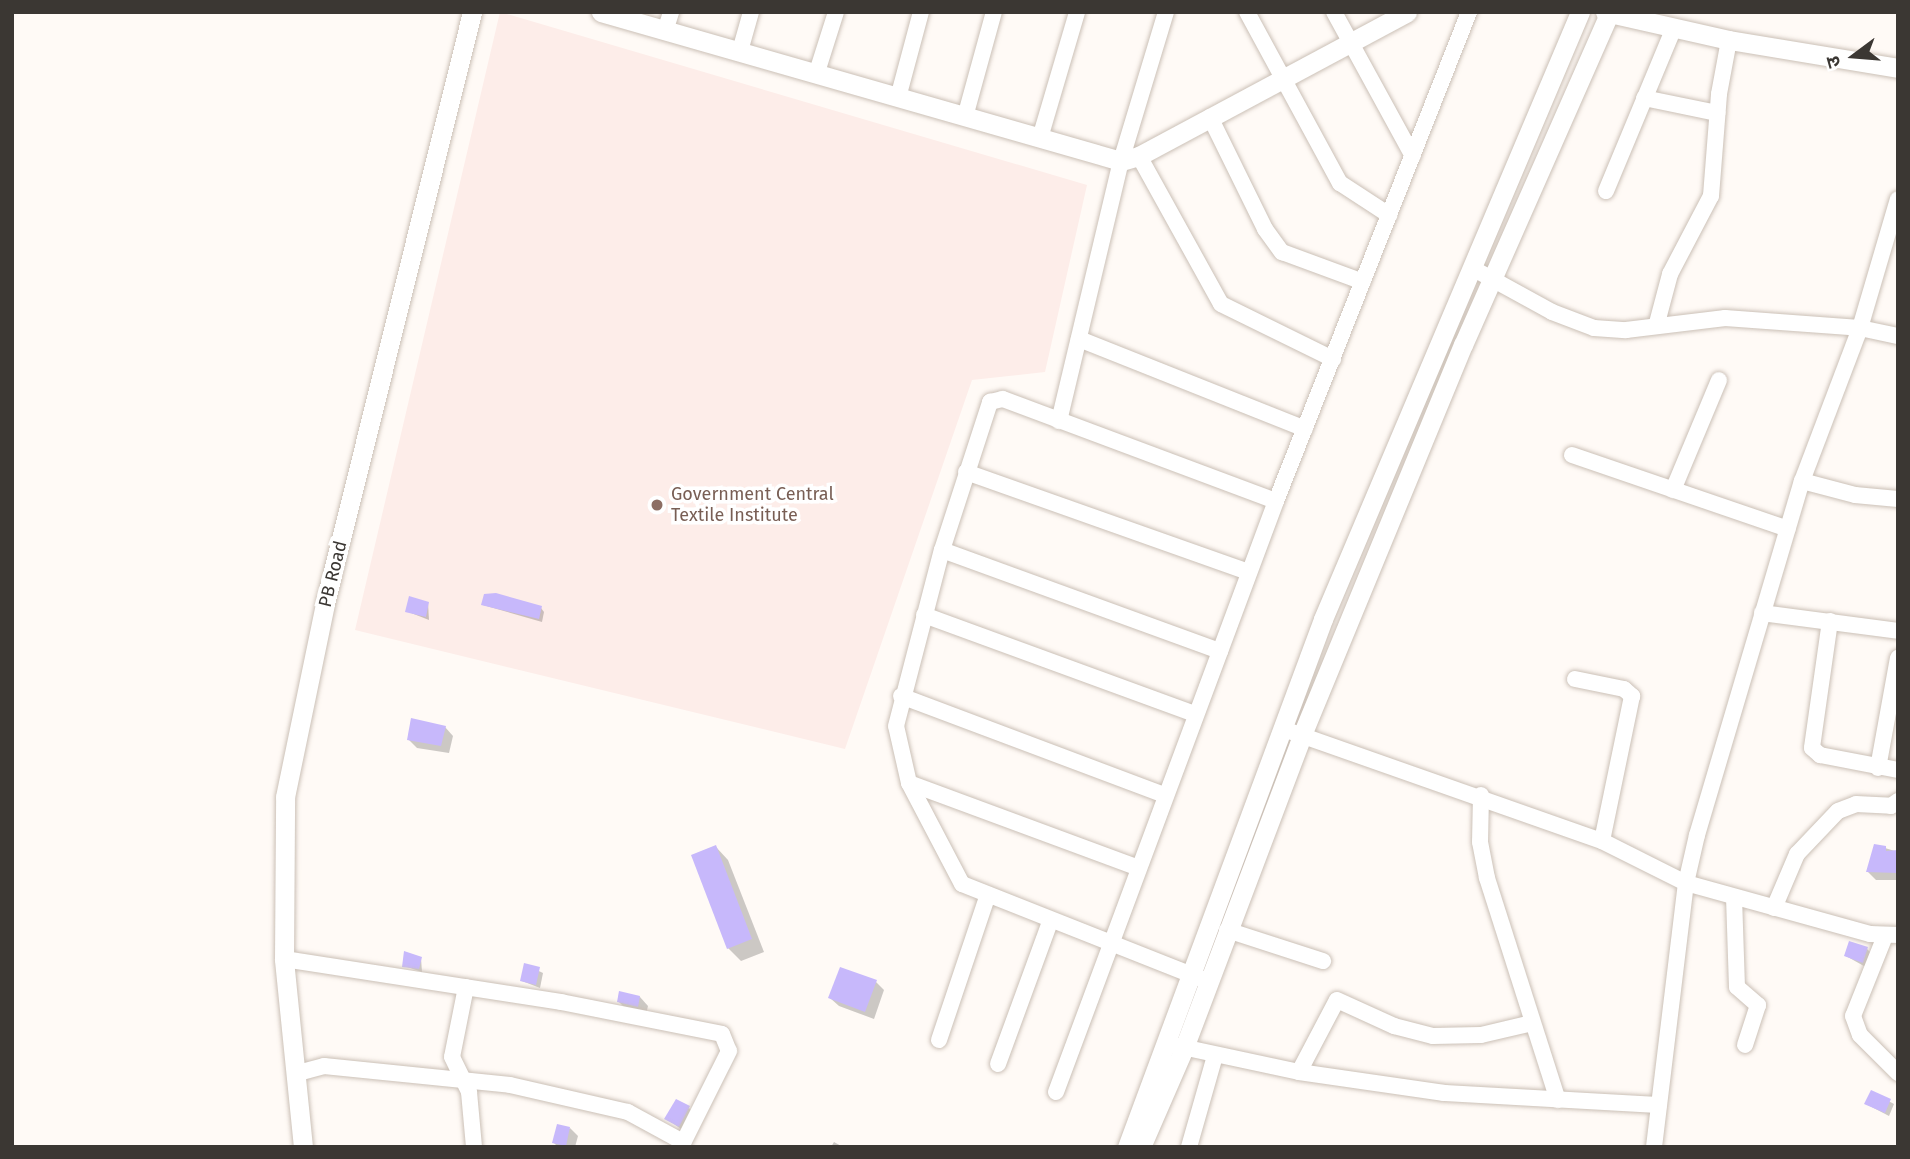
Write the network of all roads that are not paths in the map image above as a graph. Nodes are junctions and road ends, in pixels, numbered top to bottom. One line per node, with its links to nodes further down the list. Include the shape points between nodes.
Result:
1 (472, 12): 85 (street, PB Road, via 325,603 285,797)
2 (601, 12): 15 (street)
3 (751, 12): 19 (street)
4 (836, 12): 21 (street)
5 (921, 12): 23 (street)
6 (994, 12): 26 (street)
7 (1077, 12): 28 (street)
8 (1166, 12): 30 (street)
9 (1247, 12): 22 (street)
10 (1334, 12): 18 (street)
11 (1407, 12): 18 (street)
12 (1469, 12): 29 (street)
13 (1580, 12): 34 (street)
14 (1608, 13): 16 (street); 35 (street)
15 (668, 22): 19 (street)
16 (1674, 28): 17 (street); 24 (street)
17 (1729, 40): 20 (street); 25 (street)
18 (1349, 42): 22 (street); 29 (street)
19 (740, 51): 21 (street)
20 (1898, 68)
21 (817, 72): 23 (street)
22 (1280, 79): 27 (street); 33 (street, via 1340,183)
23 (900, 94): 26 (street)
24 (1644, 98): 25 (street); 31 (street)
25 (1717, 113): 37 (street, via 1711,196 1670,274)
26 (965, 117): 28 (street)
27 (1210, 117): 30 (street); 36 (street, via 1265,229 1282,252)
28 (1040, 138): 30 (street)
29 (1413, 156): 33 (street)
30 (1130, 159): 40 (street); 41 (street, via 1221,304)
31 (1605, 191)
32 (1898, 199): 38 (street)
33 (1390, 215): 36 (street)
34 (1472, 268): 35 (street); 56 (street)
35 (1492, 278): 37 (street, via 1552,312 1594,328 1626,330); 58 (street)
36 (1363, 282): 41 (street)
37 (1657, 323): 38 (street, via 1725,318)
38 (1860, 328): 39 (street); 47 (street)
39 (1898, 336)
40 (1079, 339): 43 (street); 44 (street)
41 (1333, 359): 44 (street)
42 (1719, 380): 48 (street)
43 (1059, 421): 46 (street, via 1003,399 990,402); 50 (street)
44 (1305, 429): 50 (street)
45 (1572, 455): 48 (street)
46 (966, 472): 52 (street); 53 (street)
47 (1802, 481): 49 (street, via 1855,495); 51 (street)
48 (1673, 490): 51 (street)
49 (1898, 499)
50 (1276, 500): 53 (street)
51 (1788, 529): 54 (street)
52 (942, 550): 55 (street); 60 (street)
53 (1249, 572): 60 (street)
54 (1762, 613): 57 (street); 76 (street)
55 (924, 615): 63 (street); 64 (street)
56 (1324, 619): 58 (street); 65 (street)
57 (1830, 621): 59 (street); 67 (street, via 1812,748 1820,755)
58 (1345, 629): 66 (street)
59 (1898, 631)
60 (1220, 651): 64 (street)
61 (1898, 658): 67 (street)
62 (1575, 679): 74 (street, via 1624,689 1632,696)
63 (901, 696): 69 (street, via 897,743); 70 (street)
64 (1195, 713): 70 (street)
65 (1283, 729): 66 (street); 73 (street)
66 (1302, 735): 71 (street); 73 (street)
67 (1878, 768): 68 (street)
68 (1898, 770)
69 (909, 783): 75 (street); 77 (street, via 953,873 962,884)
70 (1164, 795): 75 (street)
71 (1481, 796): 74 (street); 89 (street, via 1484,868)
72 (1898, 801): 80 (street, via 1891,806 1856,804 1838,811 1797,854)
73 (1260, 818): 79 (street)
74 (1602, 841): 76 (street)
75 (1139, 868): 84 (street)
76 (1686, 883): 78 (street); 101 (street)
77 (987, 897): 81 (street); 90 (street)
78 (1734, 897): 80 (street); 92 (street, via 1737,987 1758,1005)
79 (1227, 905): 82 (street); 87 (street)
80 (1774, 908): 83 (street)
81 (1050, 922): 84 (street); 94 (street)
82 (1227, 930): 86 (street); 87 (street)
83 (1891, 935): 97 (street, via 1853,1016 1860,1035)
84 (1113, 947): 87 (street); 99 (street)
85 (284, 959): 88 (street); 96 (street, PB Road)
86 (1323, 961)
87 (1199, 978): 91 (street)
88 (466, 987): 98 (street, via 452,1057); 102 (street, via 722,1034 729,1051)
89 (1532, 1023): 95 (street, via 1481,1035 1433,1036 1394,1026 1337,1000); 100 (street)
90 (939, 1040)
91 (1175, 1045): 93 (street); 105 (street); 106 (street)
92 (1745, 1045)
93 (1215, 1056): 95 (street); 107 (street)
94 (998, 1064)
95 (1299, 1072): 100 (street, via 1444,1093)
96 (298, 1073): 98 (street, via 324,1066); 103 (street, PB Road)
97 (1898, 1073)
98 (466, 1082): 102 (street, via 510,1085 612,1107); 104 (street)
99 (1056, 1092)
100 (1558, 1100): 101 (street)
101 (1659, 1105): 108 (street)
102 (682, 1144)
103 (303, 1147)
104 (474, 1147)
105 (1127, 1147)
106 (1141, 1147)
107 (1189, 1147)
108 (1654, 1147)

